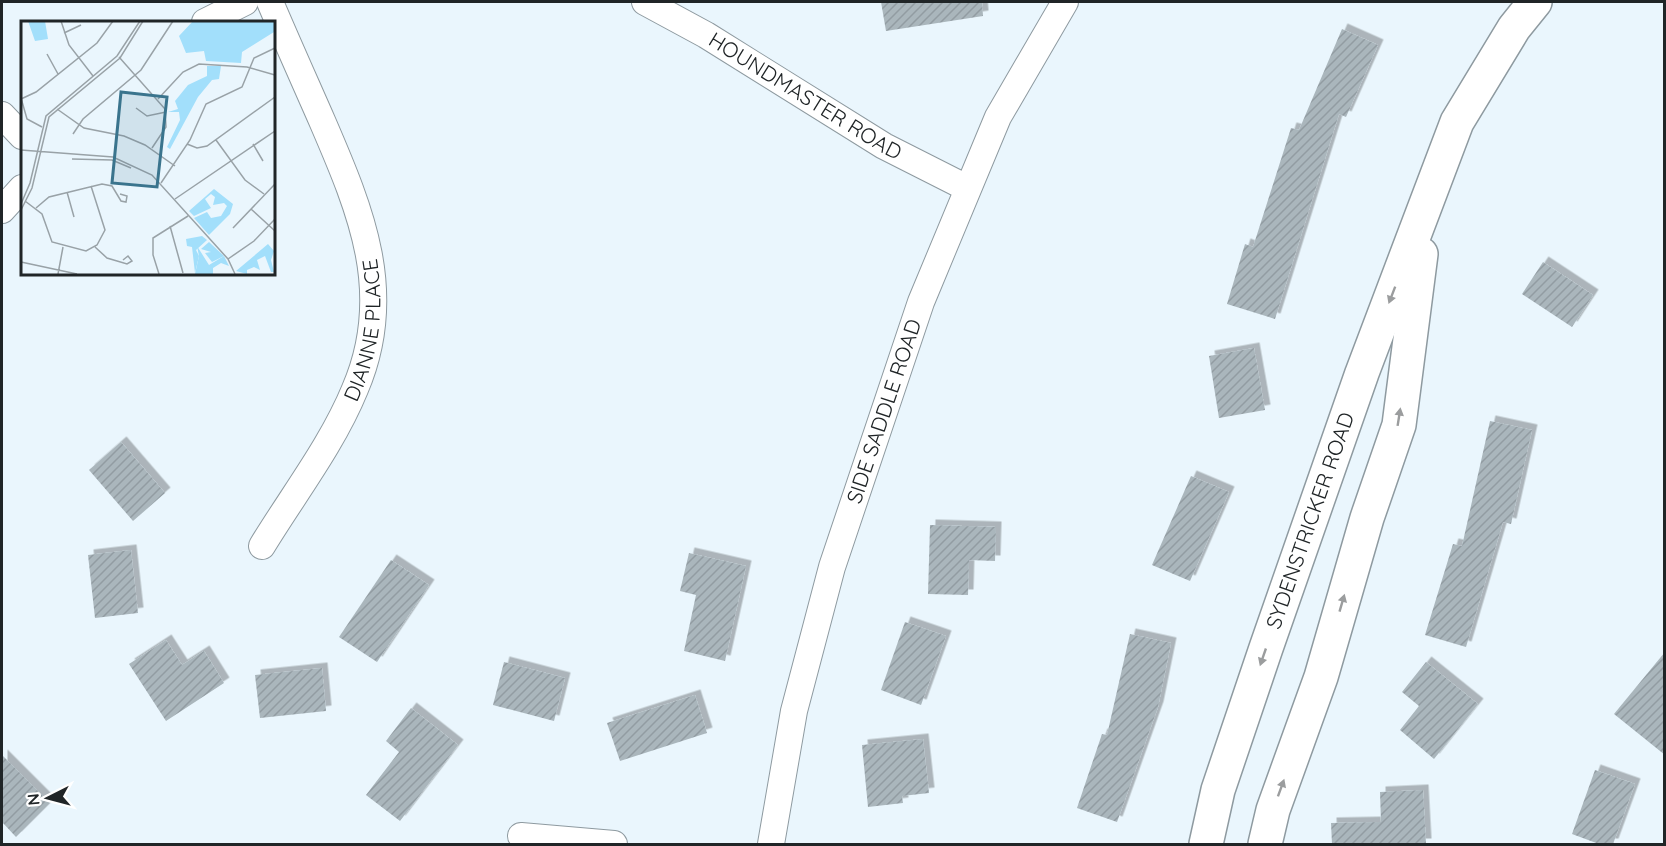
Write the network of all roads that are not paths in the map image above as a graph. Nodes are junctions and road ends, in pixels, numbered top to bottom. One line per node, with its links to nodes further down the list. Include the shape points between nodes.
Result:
1 (245, 2): 6 (street)
2 (270, 2): 13 (street, DIANNE PLACE, via 360,212 373,276 373,319 355,390)
3 (645, 2): 9 (street, HOUNDMASTER ROAD, via 706,35 884,146)
4 (1065, 2): 9 (street, SIDE SADDLE ROAD, via 998,117)
5 (1535, 2): 11 (main road, SYDENSTRICKER ROAD, via 1514,28 1457,122)
6 (207, 21)
7 (2, 115): 8 (street)
8 (21, 135)
9 (967, 188): 16 (street, SIDE SADDLE ROAD, via 921,302 832,567 794,711)
10 (21, 189): 12 (street)
11 (1428, 202): 17 (main road, SYDENSTRICKER ROAD, one-way to 17, via 1362,373 1266,648 1218,790); 18 (main road, SYDENSTRICKER ROAD, one-way to 11, via 1399,425)
12 (2, 210)
13 (262, 546)
14 (521, 836): 15 (street)
15 (615, 844)
16 (771, 844)
17 (1206, 844)
18 (1265, 844)

